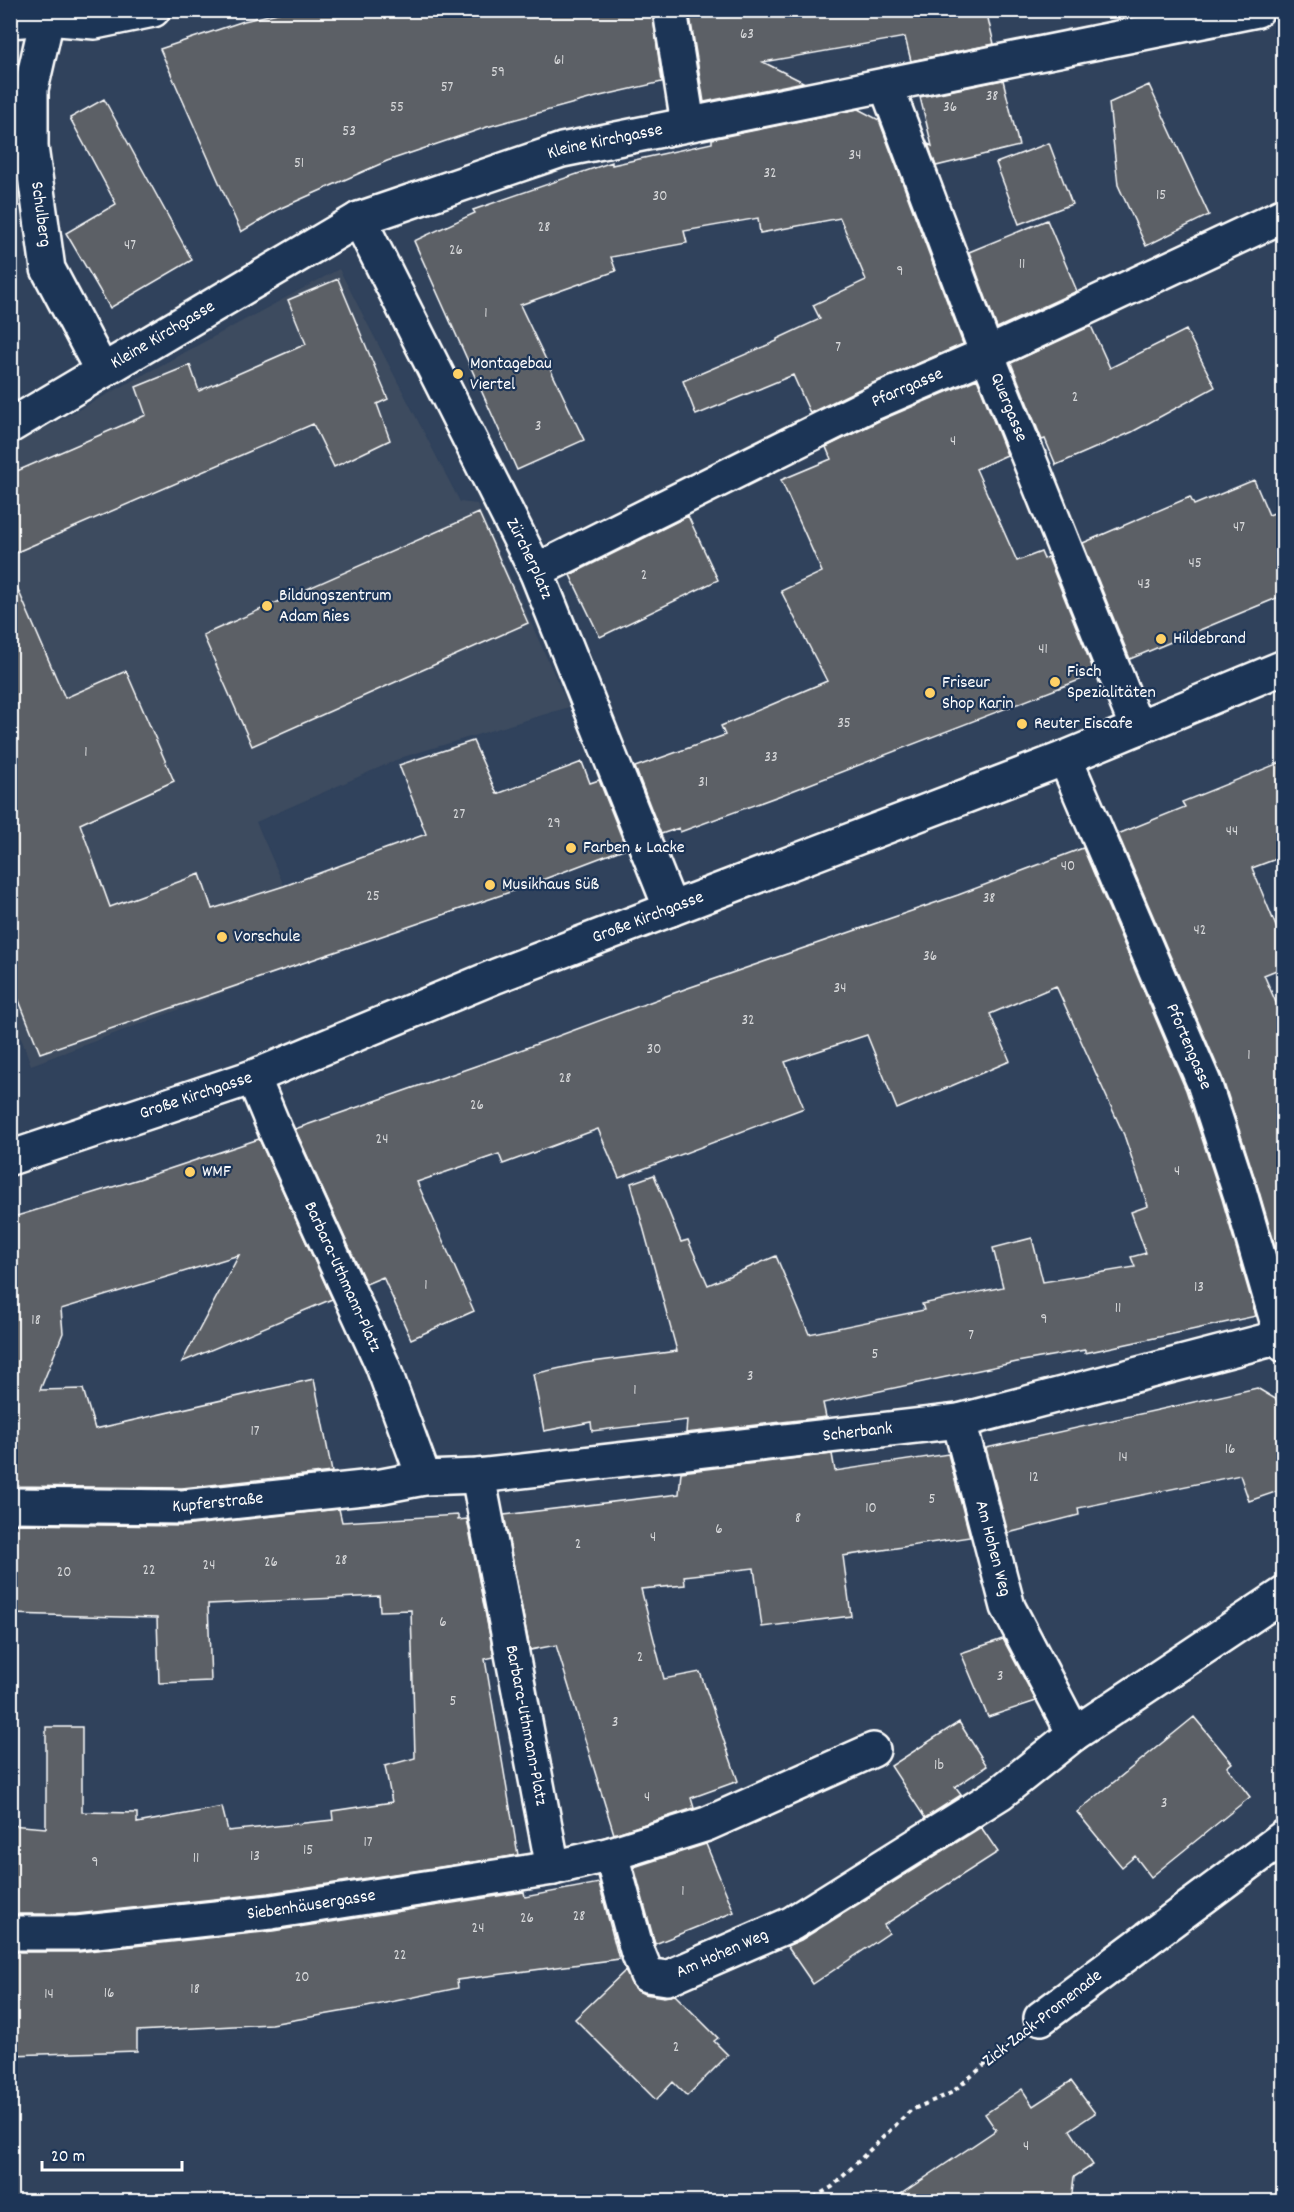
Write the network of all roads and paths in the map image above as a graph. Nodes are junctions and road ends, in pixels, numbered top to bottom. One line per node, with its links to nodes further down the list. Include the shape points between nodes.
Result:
1 (153, 10): 4 (street, via 95,22)
2 (670, 10): 7 (street)
3 (1257, 10): 6 (street, Kleine Kirchgasse)
4 (48, 14): 5 (street); 11 (street, Schulberg, via 31,89 32,147 48,269)
5 (10, 21)
6 (886, 85): 7 (street, Kleine Kirchgasse); 10 (street, Quergasse)
7 (688, 124): 9 (street, Kleine Kirchgasse, via 562,150)
8 (1284, 215): 10 (street, Pfarrgasse)
9 (359, 219): 11 (street, Kleine Kirchgasse); 13 (street, Zürcherplatz)
10 (987, 354): 13 (street, Pfarrgasse, via 873,403); 15 (street, Quergasse)
11 (102, 370): 12 (street, Kleine Kirchgasse)
12 (10, 426)
13 (536, 571): 17 (street, Zürcherplatz)
14 (1284, 667): 15 (street, Große Kirchgasse)
15 (1137, 728): 16 (street, Große Kirchgasse)
16 (1065, 758): 17 (street, Große Kirchgasse); 20 (street, Pfortengasse, via 1204,1083)
17 (671, 909): 18 (street, Große Kirchgasse, via 496,976)
18 (254, 1077): 19 (street, Große Kirchgasse); 23 (street, Barbara-Uthmann-Platz, via 382,1364)
19 (10, 1158)
20 (1283, 1339): 21 (street, Scherbank)
21 (959, 1421): 22 (street, Scherbank); 26 (street, Am Hohen Weg, via 1008,1607)
22 (478, 1476): 23 (street, Scherbank); 30 (street, Barbara-Uthmann-Platz)
23 (424, 1478): 24 (street, Kupferstraße, via 183,1507)
24 (10, 1505)
25 (1284, 1594): 26 (street, Am Hohen Weg)
26 (1074, 1734): 29 (street, Am Hohen Weg, via 1000,1793 790,1924 667,1977 647,1975)
27 (873, 1750): 29 (street, via 707,1824)
28 (1284, 1837): 32 (street, Zick-Zack-Promenade)
29 (611, 1854): 30 (street, Siebenhäusergasse)
30 (553, 1868): 31 (street, Siebenhäusergasse, via 271,1912 77,1933)
31 (10, 1933)
32 (1041, 2018): 33 (path, Zick-Zack-Promenade, via 951,2093 911,2110 832,2187)
33 (806, 2202)

